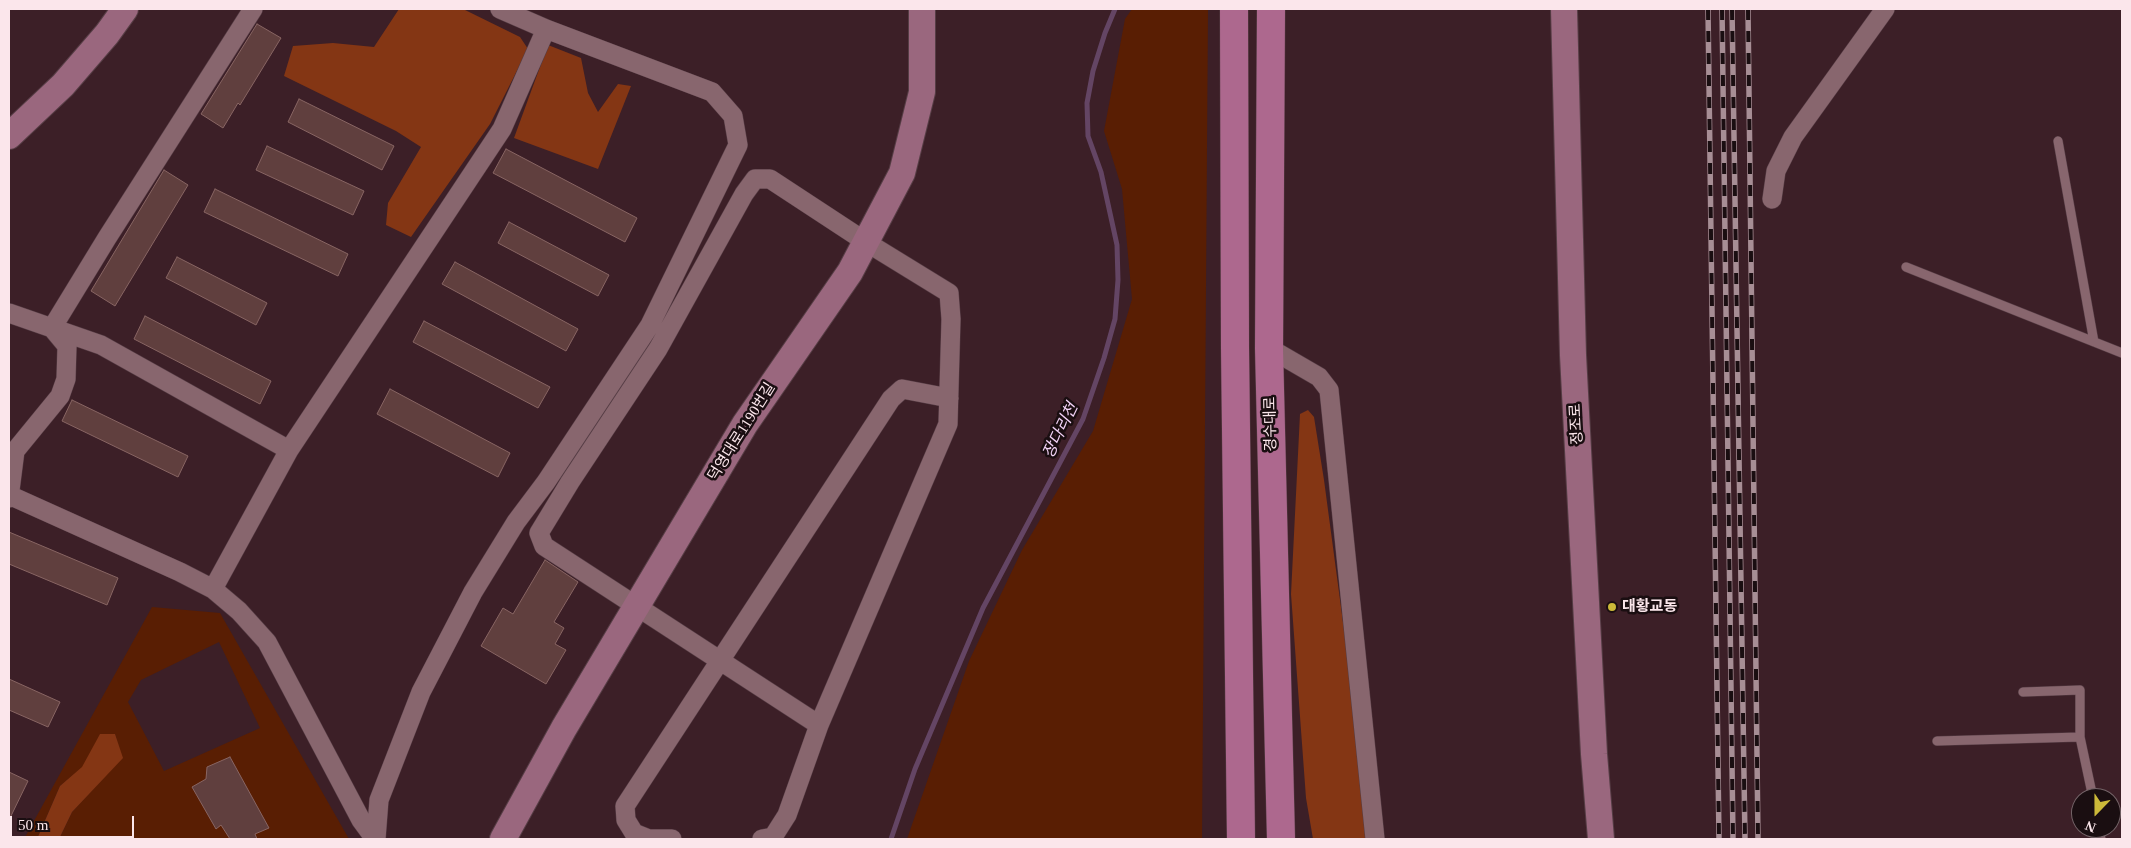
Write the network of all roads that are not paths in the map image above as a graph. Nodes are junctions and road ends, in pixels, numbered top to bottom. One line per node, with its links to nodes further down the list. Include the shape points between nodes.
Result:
1 (125, 9): 10 (street, via 63,85)
2 (253, 9): 16 (street)
3 (500, 9): 9 (street)
4 (922, 9): 13 (street, 덕영대로1190번길, via 922,92 902,173)
5 (1234, 9): 36 (main road)
6 (1270, 9): 18 (main road, 경수대로)
7 (1564, 9): 39 (street, 정조로, via 1573,354)
8 (1885, 9): 12 (street, via 1847,49 1793,137 1776,171)
9 (546, 29): 21 (street, via 502,129); 32 (street, via 712,92 733,116 738,145 650,325 472,592 421,692 379,800)
10 (9, 136)
11 (2058, 141): 17 (lane)
12 (1772, 199)
13 (866, 242): 20 (street, via 949,293); 25 (street, 덕영대로1190번길, via 850,272 745,424); 25 (street, via 770,179 755,179 744,194 658,349 539,533 544,546)
14 (1906, 267): 17 (lane)
15 (9, 313): 16 (street)
16 (52, 328): 21 (street, via 101,344); 22 (street, via 66,346 66,379 60,396 15,450)
17 (2094, 342): 19 (lane)
18 (1269, 348): 37 (main road, 경수대로); 38 (street, via 1319,377 1329,390)
19 (2122, 353)
20 (949, 398): 26 (street, via 902,389 891,398); 28 (street, via 948,424)
21 (289, 450): 24 (street)
22 (9, 495): 23 (street); 24 (street)
23 (9, 498)
24 (212, 588): 32 (street, via 240,611 267,642 361,820)
25 (637, 605): 26 (street); 33 (street, 덕영대로1190번길)
26 (720, 659): 28 (street); 34 (street, via 625,806 626,820 634,833 649,839)
27 (2024, 692): 29 (lane, via 2080,690)
28 (819, 725): 35 (street, via 787,815 773,837)
29 (2080, 737): 30 (lane); 31 (lane)
30 (1937, 741)
31 (2090, 788)
32 (375, 839)
33 (502, 839)
34 (672, 839)
35 (762, 839)
36 (1241, 839)
37 (1282, 839)
38 (1375, 839)
39 (1601, 839)

